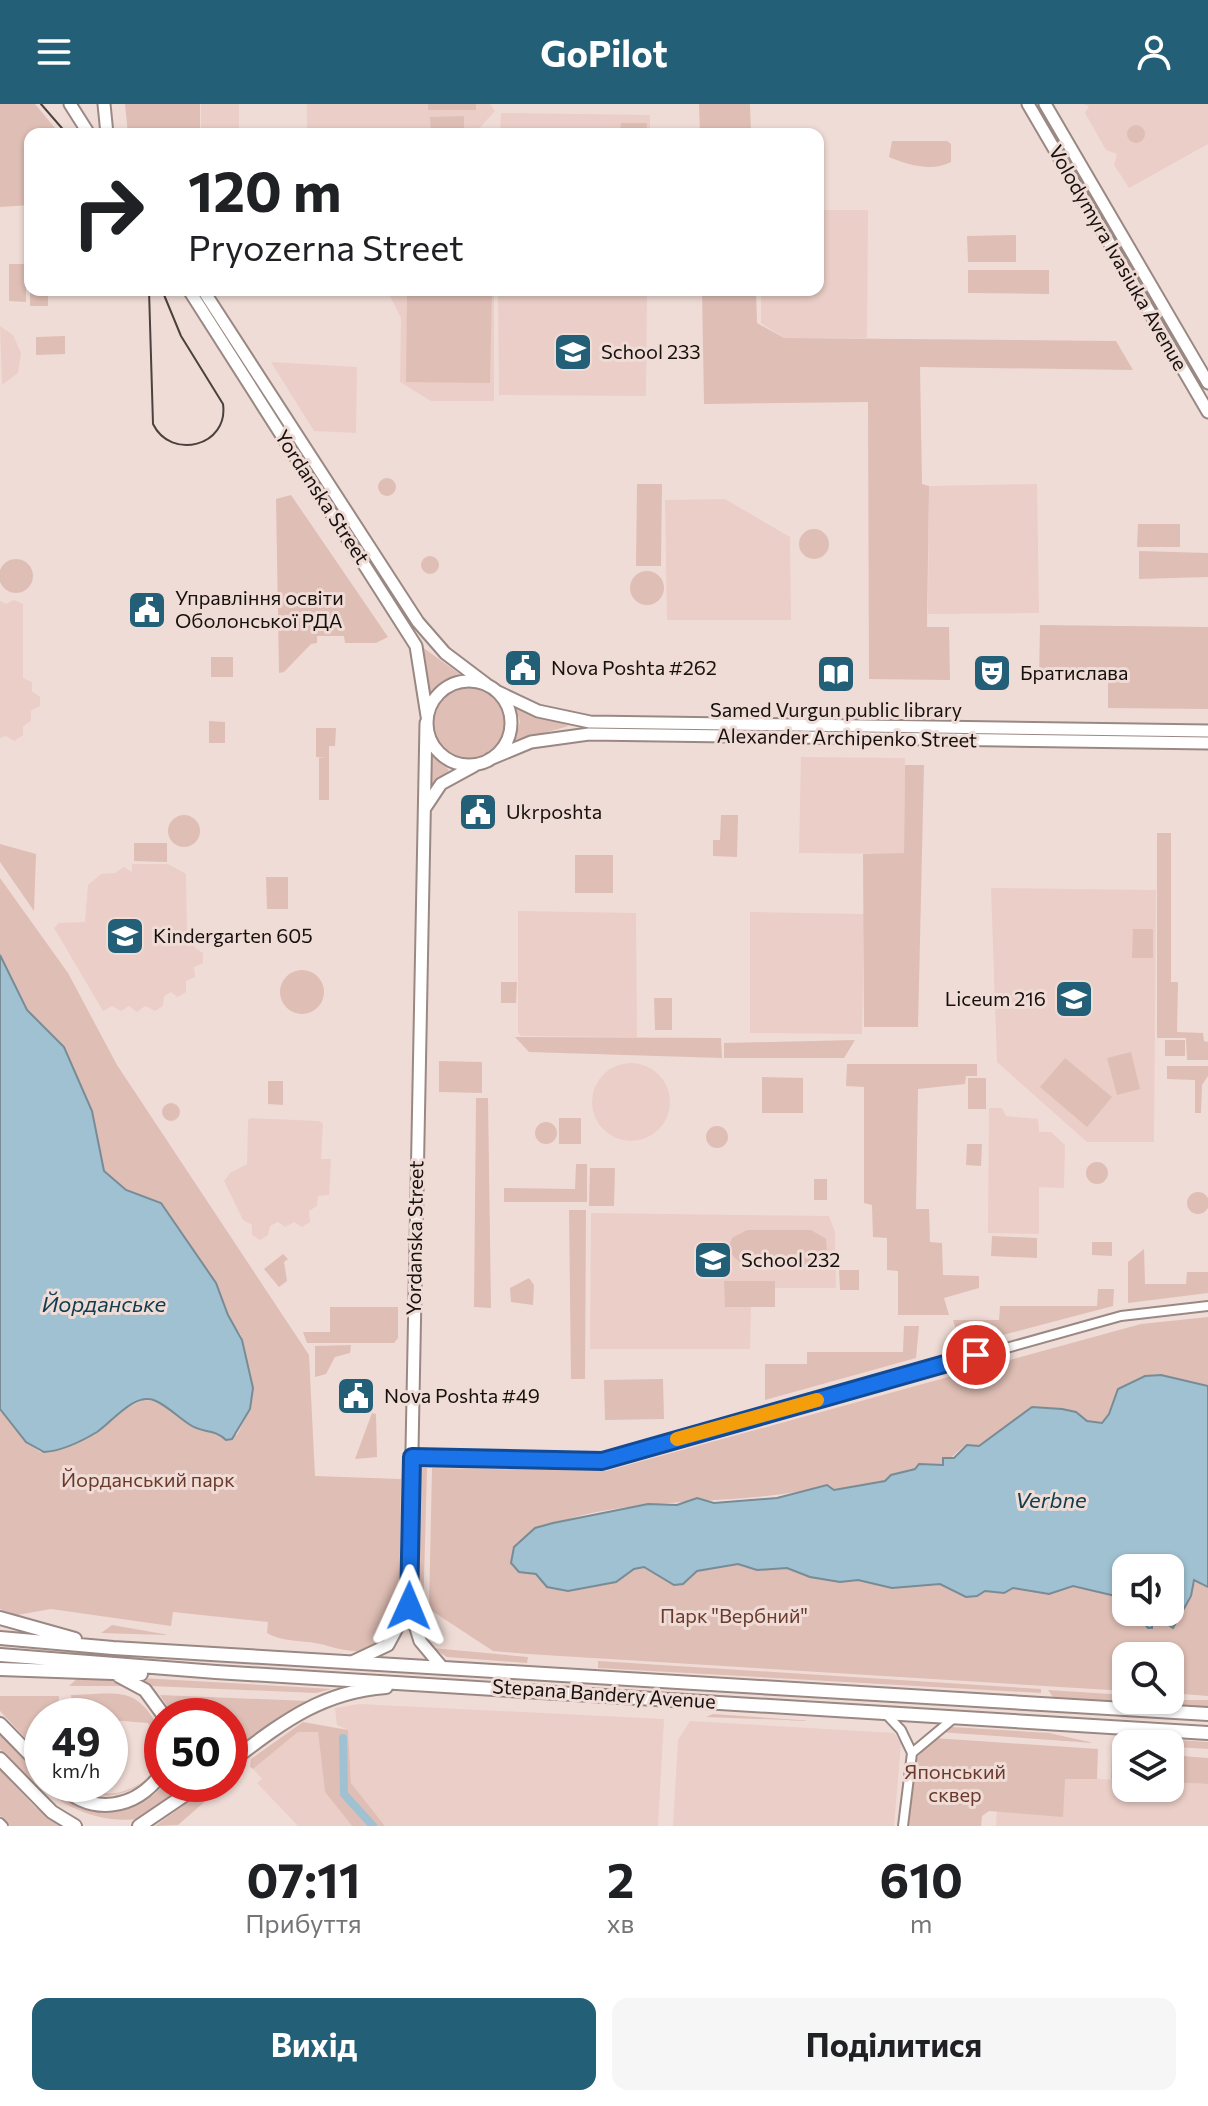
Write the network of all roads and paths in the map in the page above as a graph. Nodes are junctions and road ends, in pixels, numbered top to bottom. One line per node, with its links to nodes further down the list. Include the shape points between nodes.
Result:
1 (70, 104): 5 (main road)
2 (104, 104): 6 (main road)
3 (1028, 104): 8 (main road, Volodymyra Ivasiuka Avenue)
4 (1045, 104): 7 (main road, Volodymyra Ivasiuka Avenue)
5 (85, 128)
6 (106, 128)
7 (1118, 230): 8 (main road); 11 (main road, Volodymyra Ivasiuka Avenue)
8 (1105, 236): 12 (main road, Volodymyra Ivasiuka Avenue)
9 (193, 296): 15 (main road, Yordanska Street, via 411,637 418,650)
10 (207, 296): 13 (main road, Yordanska Street, via 418,622 445,653)
11 (1208, 383)
12 (1208, 412)
13 (486, 684): 14 (main road); 15 (main road, via 460,681 445,688 433,700)
14 (498, 692): 16 (main road, Alexander Archipenko Street, via 538,711 590,722); 18 (main road, via 509,708 511,727 504,746)
15 (426, 720): 19 (main road, via 429,738 442,755); 20 (main road, Yordanska Street)
16 (1208, 731)
17 (1208, 743): 18 (main road, Alexander Archipenko Street, via 589,734 531,742)
18 (490, 759): 19 (main road)
19 (476, 764): 20 (main road, via 441,784)
20 (422, 816): 22 (main road, Yordanska Street)
21 (1208, 1306): 22 (street, via 1121,1316 602,1461)
22 (412, 1457): 23 (main road)
23 (409, 1606): 28 (main road, via 388,1645); 29 (main road, via 420,1641)
24 (0, 1618): 26 (main road)
25 (0, 1638): 26 (main road, Stepana Bandery Avenue)
26 (113, 1648): 28 (main road, Stepana Bandery Avenue)
27 (0, 1655): 32 (main road, Stepana Bandery Avenue)
28 (350, 1662): 29 (main road, Stepana Bandery Avenue)
29 (441, 1666): 36 (main road, Stepana Bandery Avenue)
30 (0, 1669): 31 (main road)
31 (109, 1672): 32 (main road); 34 (main road)
32 (216, 1672): 33 (main road, Stepana Bandery Avenue)
33 (452, 1684): 35 (main road, Stepana Bandery Avenue); 41 (main road, via 343,1693 300,1712)
34 (151, 1698)
35 (886, 1713): 37 (main road, Stepana Bandery Avenue); 42 (street)
36 (1208, 1714)
37 (955, 1718): 39 (main road, Stepana Bandery Avenue); 42 (street)
38 (4, 1728): 40 (main road)
39 (1208, 1733)
40 (24, 1749)
41 (248, 1749)
42 (912, 1753): 49 (street)
43 (0, 1759): 47 (main road, via 52,1812)
44 (85, 1802): 45 (main road)
45 (123, 1802)
46 (174, 1802): 48 (main road)
47 (75, 1826)
48 (139, 1826)
49 (903, 1826)

